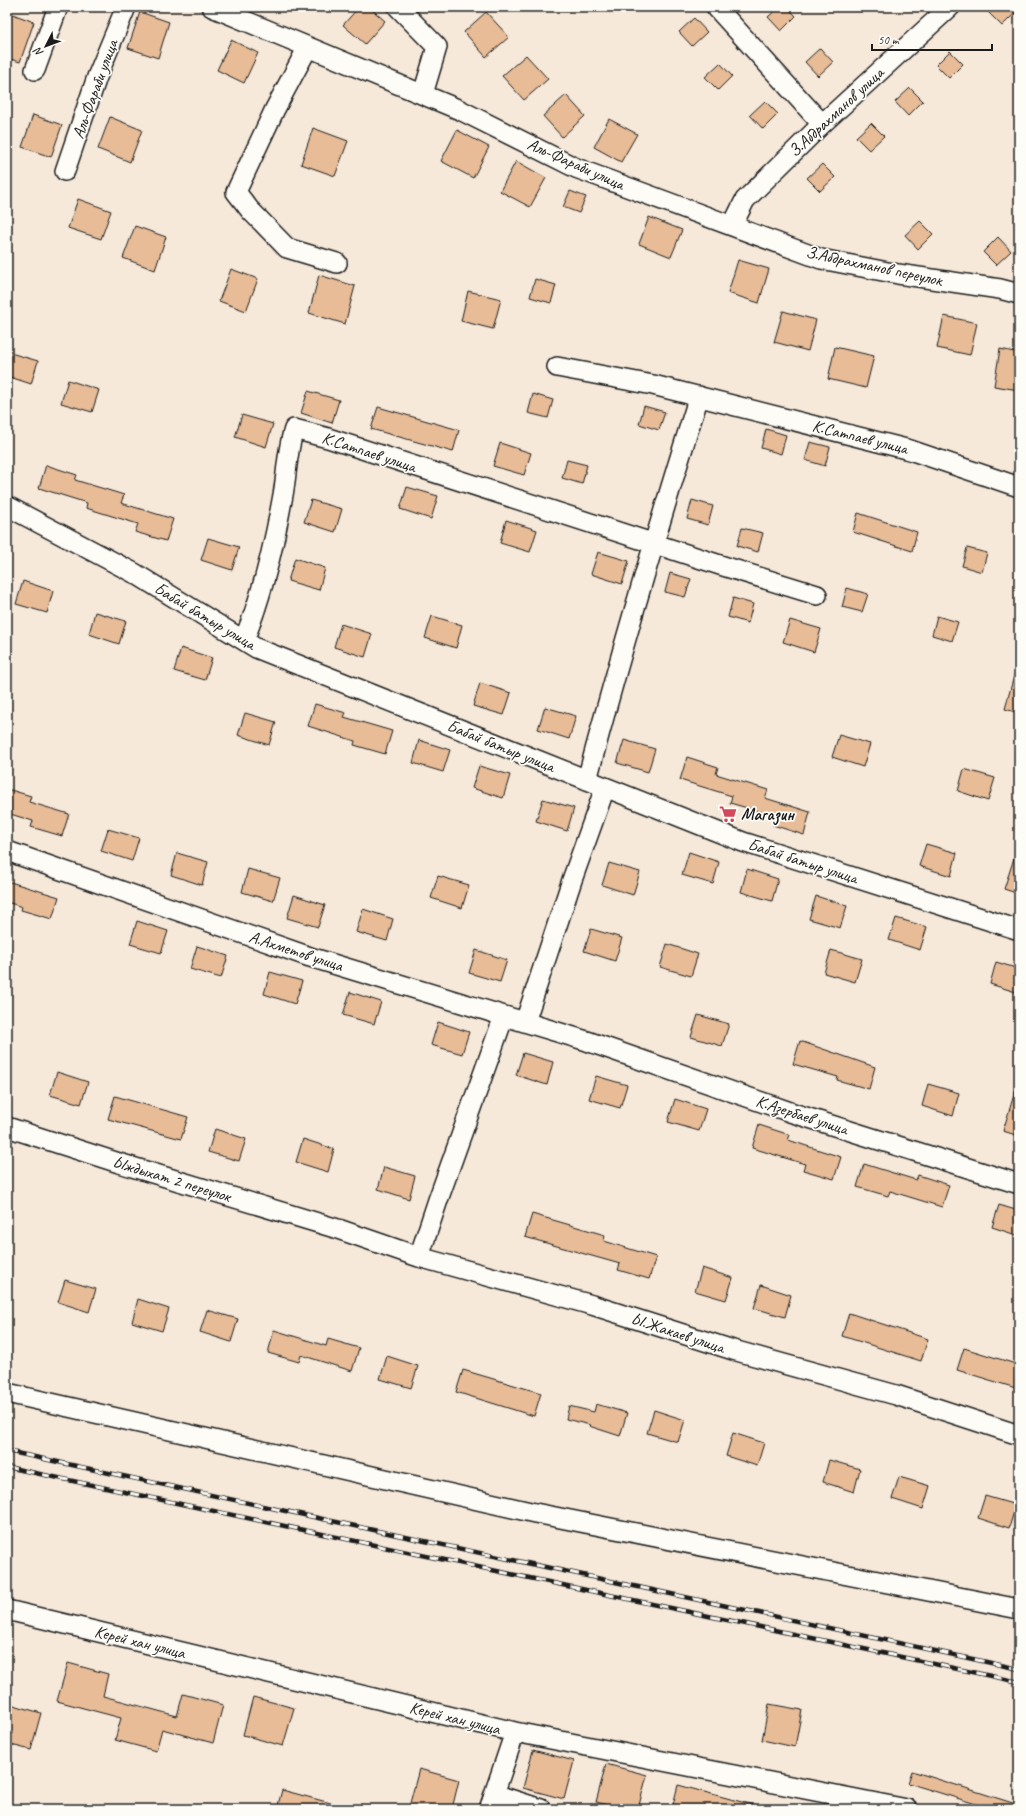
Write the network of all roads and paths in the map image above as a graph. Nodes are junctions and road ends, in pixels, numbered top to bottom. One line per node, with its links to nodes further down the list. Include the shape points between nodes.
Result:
1 (58, 7): 8 (street)
2 (126, 7): 11 (street, Аль-Фараби улица, via 97,77)
3 (212, 7): 7 (street, Аль-Фараби улица)
4 (398, 7): 9 (street, via 437,47)
5 (716, 7): 10 (street)
6 (950, 7): 10 (street, З.Абдрахманов улица)
7 (308, 47): 9 (street, Аль-Фараби улица); 13 (street, via 236,192 286,248)
8 (35, 70)
9 (423, 94): 12 (street, Аль-Фараби улица, via 576,168)
10 (822, 124): 12 (street, З.Абдрахманов улица, via 745,200)
11 (65, 171)
12 (732, 226): 14 (street, З.Абдрахманов переулок, via 821,259)
13 (337, 263)
14 (1019, 294)
15 (557, 367): 16 (street, К.Сатпаев улица)
16 (699, 396): 17 (street, К.Сатпаев улица, via 910,450); 19 (street)
17 (1019, 487)
18 (7, 506): 21 (street, Бабай батыр улица, via 136,574)
19 (653, 543): 20 (street, К.Сатпаев улица); 21 (street, К.Сатпаев улица, via 294,429 290,439 271,556 257,608); 22 (street)
20 (817, 595)
21 (244, 640): 22 (street, Бабай батыр улица, via 256,648)
22 (587, 780): 23 (street, Бабай батыр улица)
23 (605, 788): 25 (street, Бабай батыр улица, via 743,842); 27 (street)
24 (7, 851): 26 (street, А.Ахметов улица, via 310,957)
25 (1019, 930)
26 (504, 1016): 27 (street, А.Ахметов улица); 32 (street)
27 (525, 1022): 28 (street, А.Ахметов улица)
28 (587, 1041): 30 (street, К.Азербаев улица, via 793,1113)
29 (7, 1127): 31 (street, Ыждыхат 2 переулок)
30 (1019, 1184)
31 (338, 1229): 32 (street, Ы.Жакаев улица)
32 (419, 1257): 34 (street, Ы.Жакаев улица, via 592,1305 733,1350 896,1395)
33 (7, 1393): 35 (street, via 535,1513)
34 (1019, 1435)
35 (1019, 1609)
36 (7, 1610): 37 (street, Керей хан улица)
37 (515, 1732): 38 (street); 40 (street, Керей хан улица)
38 (492, 1801): 39 (street)
39 (541, 1809)
40 (907, 1809)

